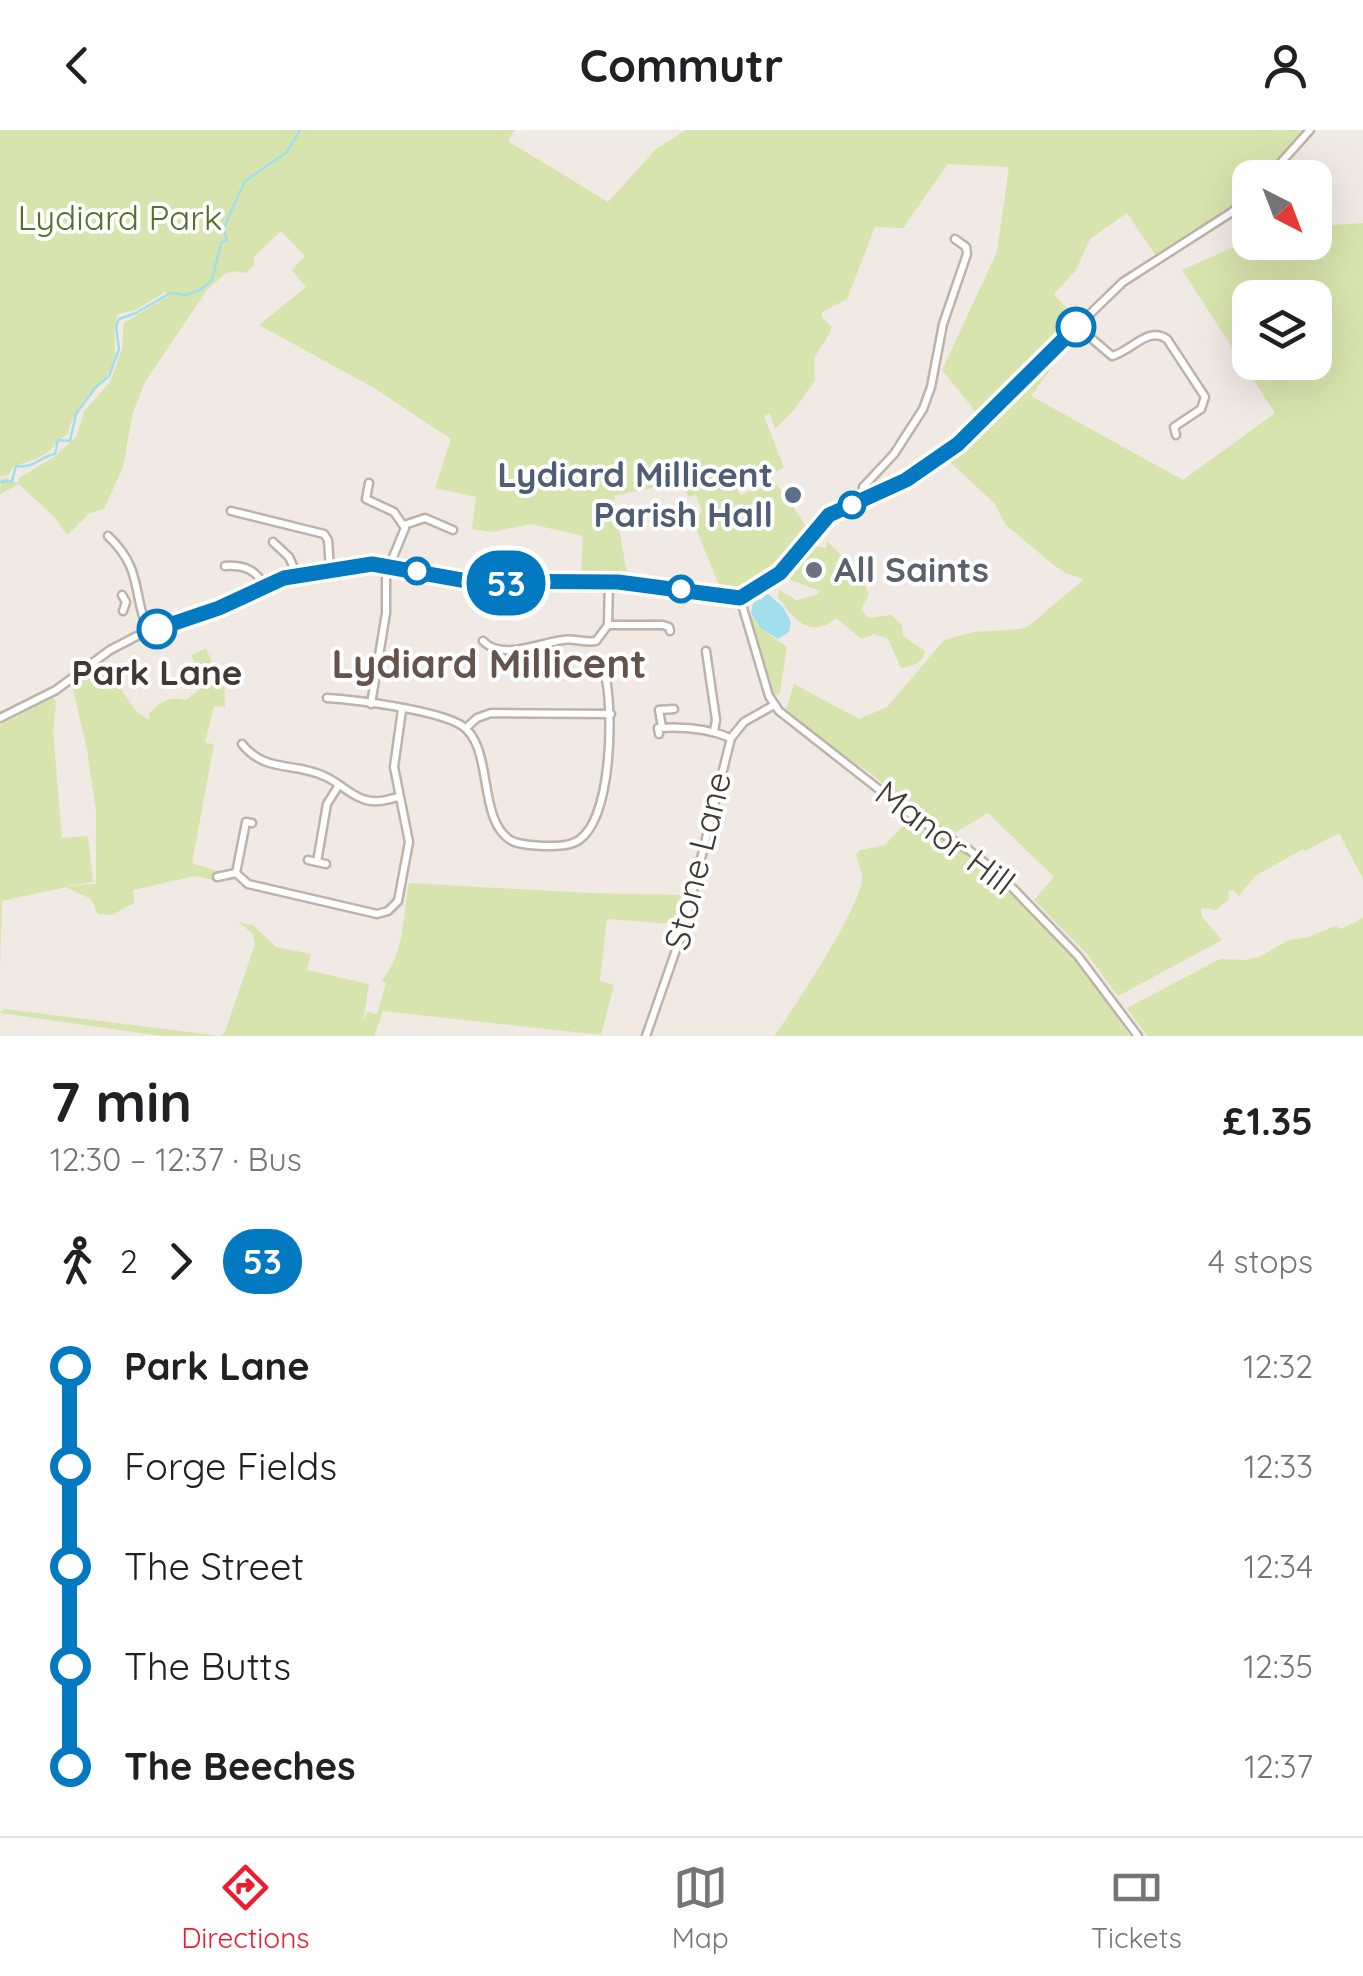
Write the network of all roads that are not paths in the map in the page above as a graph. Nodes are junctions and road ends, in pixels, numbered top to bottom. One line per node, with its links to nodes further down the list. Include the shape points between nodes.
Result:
1 (1310, 130): 2 (street)
2 (1283, 160)
3 (1232, 212): 5 (street, via 1123,282)
4 (956, 239): 8 (street, via 968,254 926,402 894,454 863,486)
5 (1077, 326): 6 (street, via 1112,356 1159,330 1205,397 1201,409); 8 (street, via 958,444 915,475)
6 (1173, 429)
7 (369, 484): 10 (street, via 366,498 394,512)
8 (862, 500): 20 (street, via 829,515 780,573)
9 (230, 510): 16 (street, via 324,534)
10 (404, 526): 11 (street, via 427,518); 14 (street)
11 (453, 530)
12 (108, 536): 21 (street, via 134,569)
13 (273, 542): 17 (street)
14 (388, 565): 16 (street); 18 (street, via 467,581); 30 (street)
15 (225, 566): 19 (street, via 254,571)
16 (330, 570): 17 (street)
17 (297, 574): 19 (street)
18 (609, 581): 20 (street); 23 (street)
19 (264, 587): 24 (street)
20 (740, 598): 31 (street)
21 (138, 601): 22 (street, via 124,598); 24 (street)
22 (124, 611)
23 (608, 626): 25 (street, via 663,625); 26 (street, via 593,642)
24 (148, 631): 35 (street)
25 (670, 632)
26 (483, 646)
27 (706, 651): 37 (street)
28 (606, 679): 34 (street)
29 (327, 698): 30 (street)
30 (371, 704): 33 (street)
31 (774, 705): 38 (street, Stone Lane); 47 (street, Manor Hill, via 909,813 1002,876 1078,956)
32 (674, 709): 37 (street, via 659,710 661,731)
33 (402, 710): 36 (street); 41 (street, via 394,761)
34 (611, 714): 36 (street, via 491,713); 36 (street, via 596,813 586,834 564,846 518,844 504,835)
35 (0, 718)
36 (466, 728)
37 (714, 731): 38 (street)
38 (730, 738): 46 (street, Stone Lane, via 686,921)
39 (242, 744): 40 (street, via 265,763 320,774)
40 (339, 786): 41 (street, via 367,800); 43 (street, via 327,804)
41 (398, 797): 44 (street, via 409,842 399,896 384,913 254,886)
42 (246, 822): 44 (street)
43 (317, 862)
44 (236, 873): 45 (street)
45 (217, 876)
46 (646, 1036)
47 (1138, 1036)

